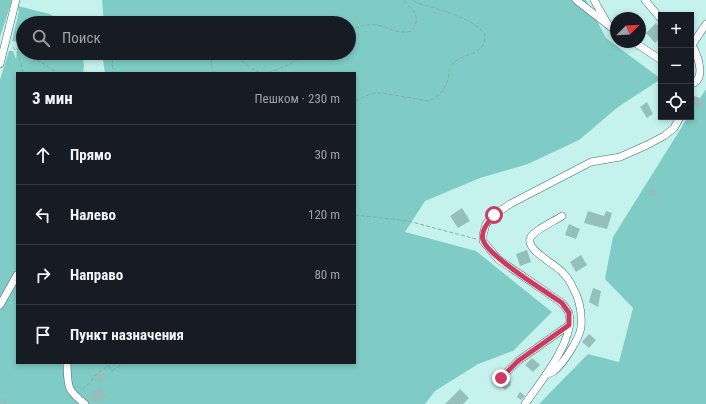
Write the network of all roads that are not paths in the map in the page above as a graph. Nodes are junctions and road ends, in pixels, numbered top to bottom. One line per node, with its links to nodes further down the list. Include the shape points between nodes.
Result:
1 (16, 0): 9 (street)
2 (576, 0): 7 (street)
3 (594, 0): 7 (street)
4 (645, 0): 5 (street)
5 (658, 15)
6 (706, 24): 8 (street)
7 (609, 26)
8 (694, 42)
9 (5, 45): 10 (street); 14 (street)
10 (13, 47)
11 (643, 48): 13 (street)
12 (694, 49): 15 (street, via 704,74 699,82)
13 (658, 58)
14 (0, 64)
15 (694, 83)
16 (678, 120): 20 (street, via 674,128 664,136 620,157 591,162 510,204 486,224 484,241 498,259 562,303 569,313)
17 (562, 216): 22 (street, via 530,239 535,251 563,273 573,288 579,300 581,328 565,358 555,371)
18 (16, 277): 19 (street)
19 (0, 305)
20 (569, 325): 22 (street, via 565,342); 23 (street, via 518,361)
21 (67, 364): 24 (street, via 68,384 72,393)
22 (546, 375): 25 (street)
23 (501, 378)
24 (85, 404)
25 (525, 404)

